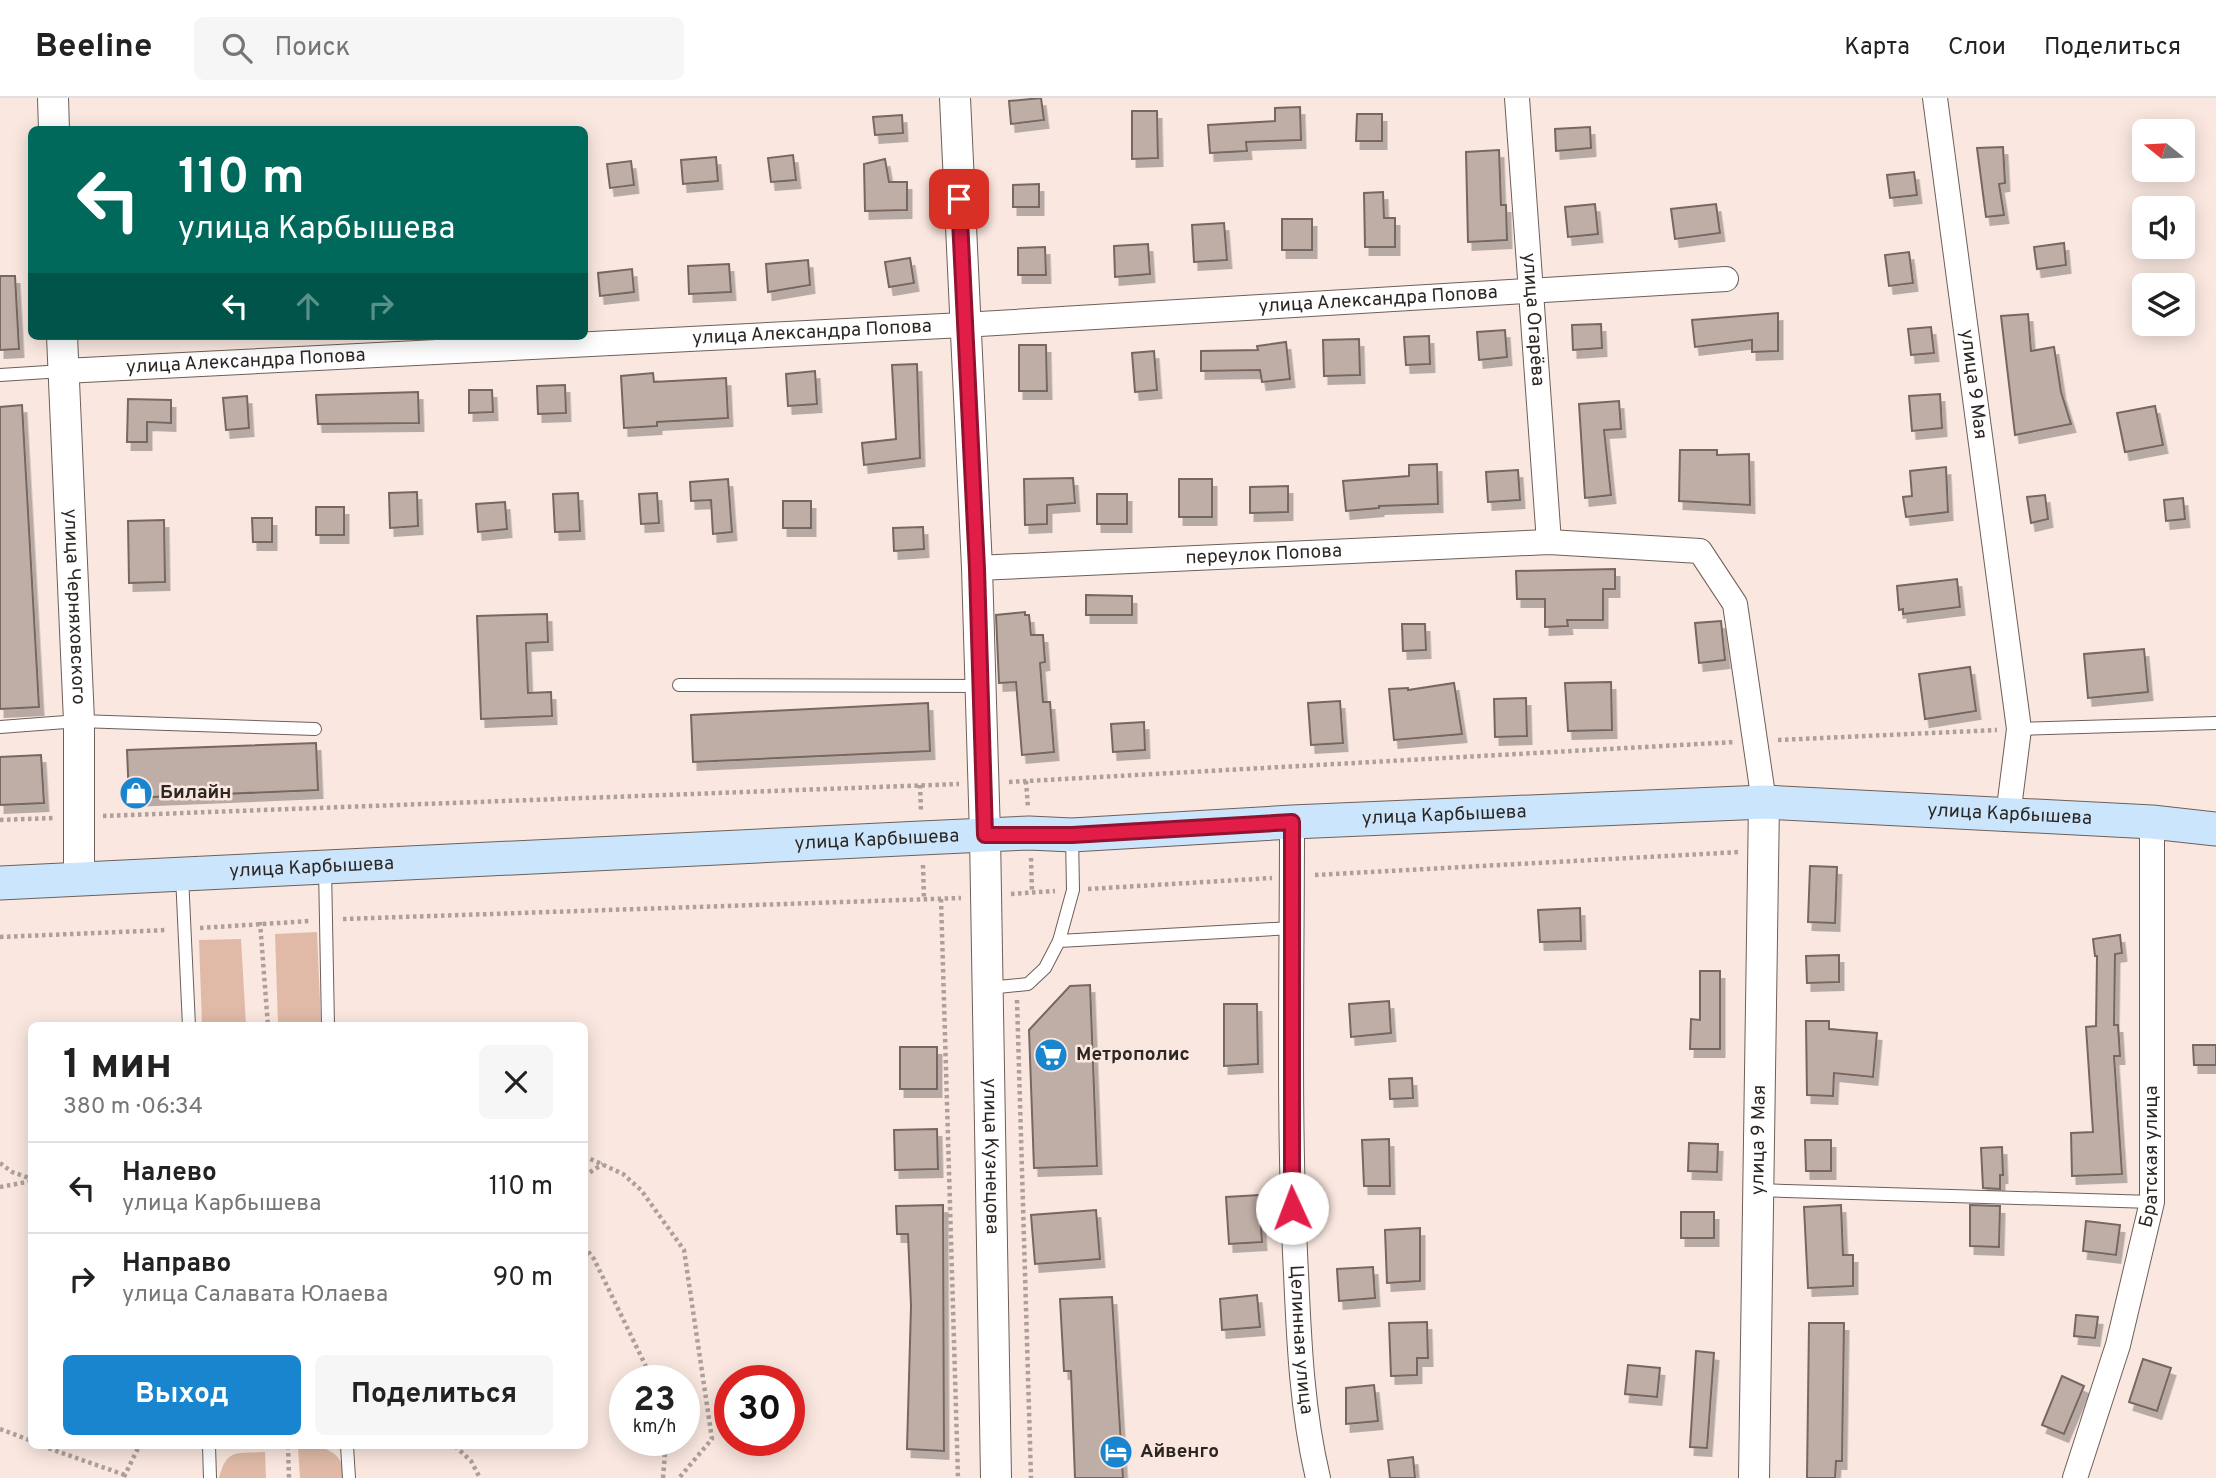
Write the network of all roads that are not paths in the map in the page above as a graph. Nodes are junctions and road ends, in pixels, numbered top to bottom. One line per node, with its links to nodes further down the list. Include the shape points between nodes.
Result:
1 (53, 98): 5 (street)
2 (955, 98): 8 (street, улица Кузнецова)
3 (1517, 98): 7 (street, улица Огарёва)
4 (1935, 98): 20 (street, улица 9 Мая)
5 (54, 126)
6 (1727, 279): 7 (street, улица Александра Попова)
7 (1531, 291): 8 (street, улица Александра Попова); 12 (street, улица Огарёва)
8 (964, 325): 10 (street, улица Александра Попова); 13 (street, улица Кузнецова)
9 (62, 340): 10 (street, улица Черняховского)
10 (64, 371): 11 (lane); 16 (street, улица Черняховского)
11 (0, 375)
12 (1549, 542): 13 (street, переулок Попова); 21 (street, переулок Попова, via 1700,551 1735,604)
13 (977, 569): 15 (street, улица Кузнецова)
14 (679, 685): 15 (lane)
15 (981, 686): 26 (street, улица Кузнецова)
16 (79, 721): 18 (lane); 19 (lane); 30 (street, улица Черняховского)
17 (2216, 723): 20 (lane)
18 (0, 727)
19 (316, 729)
20 (2019, 729): 22 (street, улица 9 Мая)
21 (1764, 802): 22 (main road, улица Карбышева); 23 (main road, улица Карбышева); 37 (street, улица 9 Мая)
22 (2008, 816): 24 (main road, улица Карбышева)
23 (1292, 822): 27 (main road, улица Карбышева); 32 (street, Целинная улица)
24 (2152, 822): 25 (main road, улица Карбышева); 38 (street, Братская улица)
25 (2216, 829)
26 (985, 835): 27 (main road, улица Карбышева); 28 (main road, улица Карбышева); 34 (street, улица Кузнецова, via 1000,896)
27 (1072, 835): 33 (lane, via 1073,890)
28 (325, 866): 29 (main road, улица Карбышева); 36 (lane)
29 (182, 875): 30 (main road, улица Карбышева); 35 (lane)
30 (79, 878): 31 (main road, улица Карбышева)
31 (0, 883)
32 (1292, 928): 33 (lane); 44 (street, Целинная улица, via 1291,1183 1300,1358)
33 (1059, 941): 34 (lane, via 1045,968 1028,984)
34 (1002, 990): 43 (street, улица Кузнецова)
35 (189, 1022)
36 (328, 1022)
37 (1757, 1190): 38 (lane); 45 (street, улица 9 Мая)
38 (2151, 1202): 46 (street, Братская улица, via 2118,1345)
39 (209, 1449): 41 (lane)
40 (347, 1449): 42 (lane)
41 (210, 1478)
42 (349, 1478)
43 (996, 1478)
44 (1318, 1478)
45 (1754, 1478)
46 (2075, 1478)

